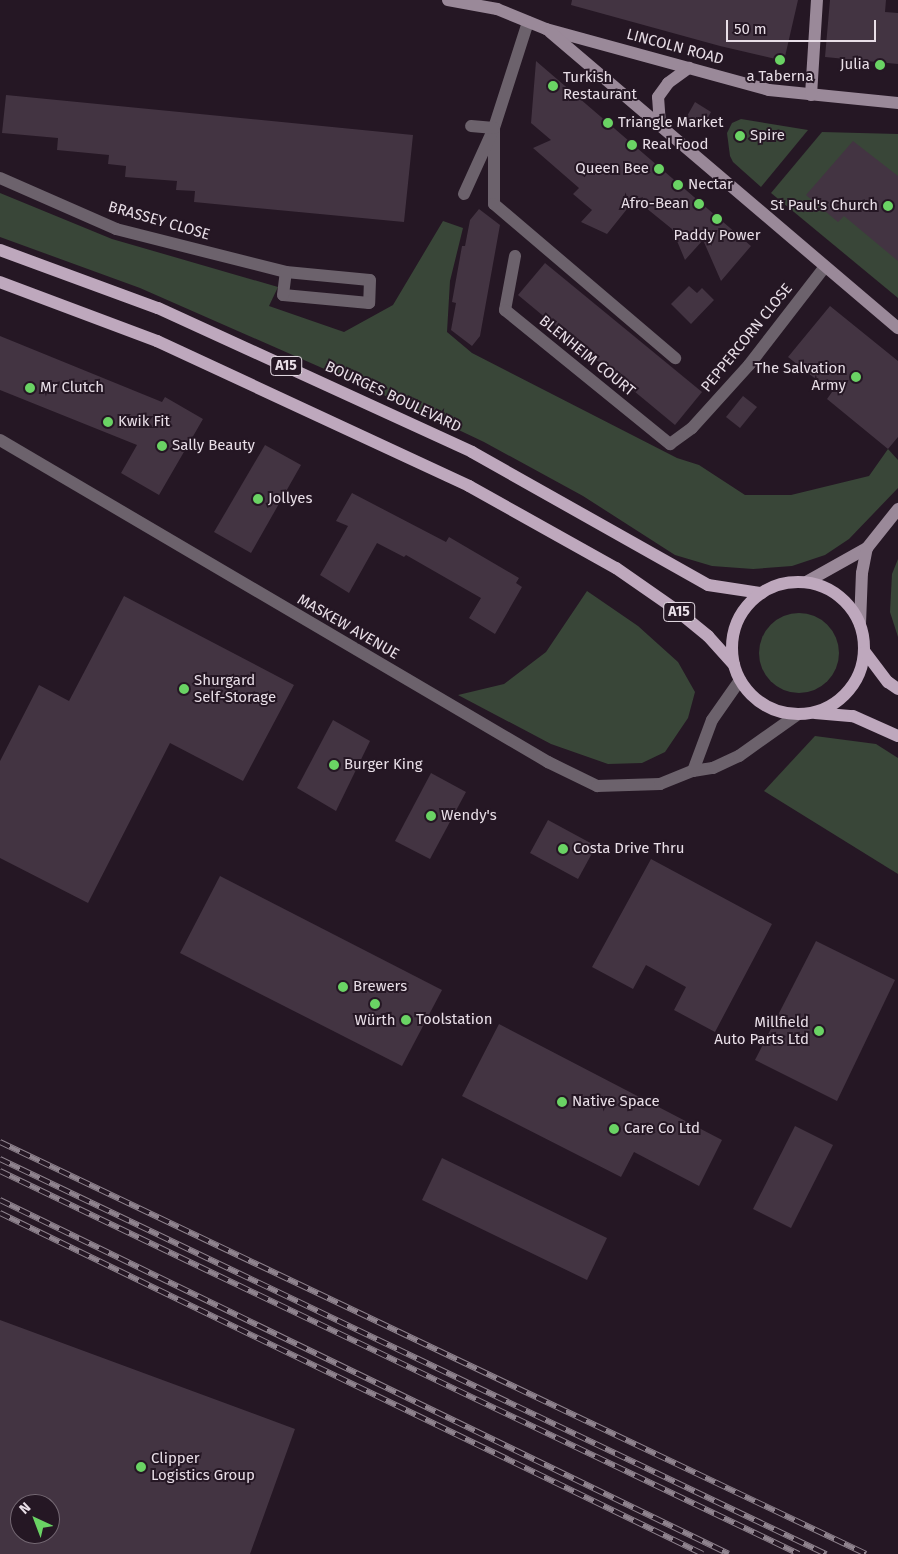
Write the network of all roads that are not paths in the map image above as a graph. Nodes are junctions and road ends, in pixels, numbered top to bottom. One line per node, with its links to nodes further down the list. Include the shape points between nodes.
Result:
1 (448, 0): 3 (street, LINCOLN ROAD, via 497,9)
2 (817, 0): 6 (street)
3 (528, 22): 4 (street, LINCOLN ROAD); 10 (street)
4 (546, 29): 5 (street, LINCOLN ROAD); 8 (street)
5 (689, 68): 6 (street, LINCOLN ROAD, via 769,90); 8 (street, via 668,83 658,96)
6 (811, 95): 7 (street, LINCOLN ROAD)
7 (898, 103)
8 (660, 125): 15 (street)
9 (471, 126): 10 (street)
10 (494, 128): 12 (street); 19 (street, via 494,204)
11 (0, 178): 16 (street, BRASSEY CLOSE, via 116,229)
12 (464, 194)
13 (0, 250): 25 (main road, BOURGES BOULEVARD / A15, via 158,308 472,452 708,585)
14 (514, 256): 20 (street, BLENHEIM COURT, via 505,310 670,444)
15 (824, 268): 18 (street); 20 (street, PEPPERCORN CLOSE, via 749,365)
16 (286, 272): 16 (street, BRASSEY CLOSE, via 370,280 368,303 283,295)
17 (0, 282): 28 (main road, A15, via 157,341 468,486 616,568 708,636)
18 (898, 328)
19 (674, 358)
20 (692, 428)
21 (0, 440): 34 (street, MASKEW AVENUE, via 540,757 597,786 660,784)
22 (898, 509): 23 (street)
23 (867, 548): 24 (street); 26 (street, via 862,573)
24 (808, 581): 25 (main road, via 778,585); 26 (main road, via 835,593 850,606)
25 (761, 593): 28 (main road, via 748,605 733,636)
26 (860, 624): 27 (main road)
27 (865, 652): 30 (main road, via 888,682); 31 (main road, via 860,672 849,691)
28 (734, 665): 29 (main road)
29 (740, 680): 32 (main road, via 751,695 766,706 783,713); 34 (street, via 712,720)
30 (898, 689)
31 (814, 713): 32 (main road); 33 (main road, via 853,716)
32 (798, 714): 34 (street, MASKEW AVENUE, via 739,756 713,768)
33 (898, 736)
34 (693, 771)

